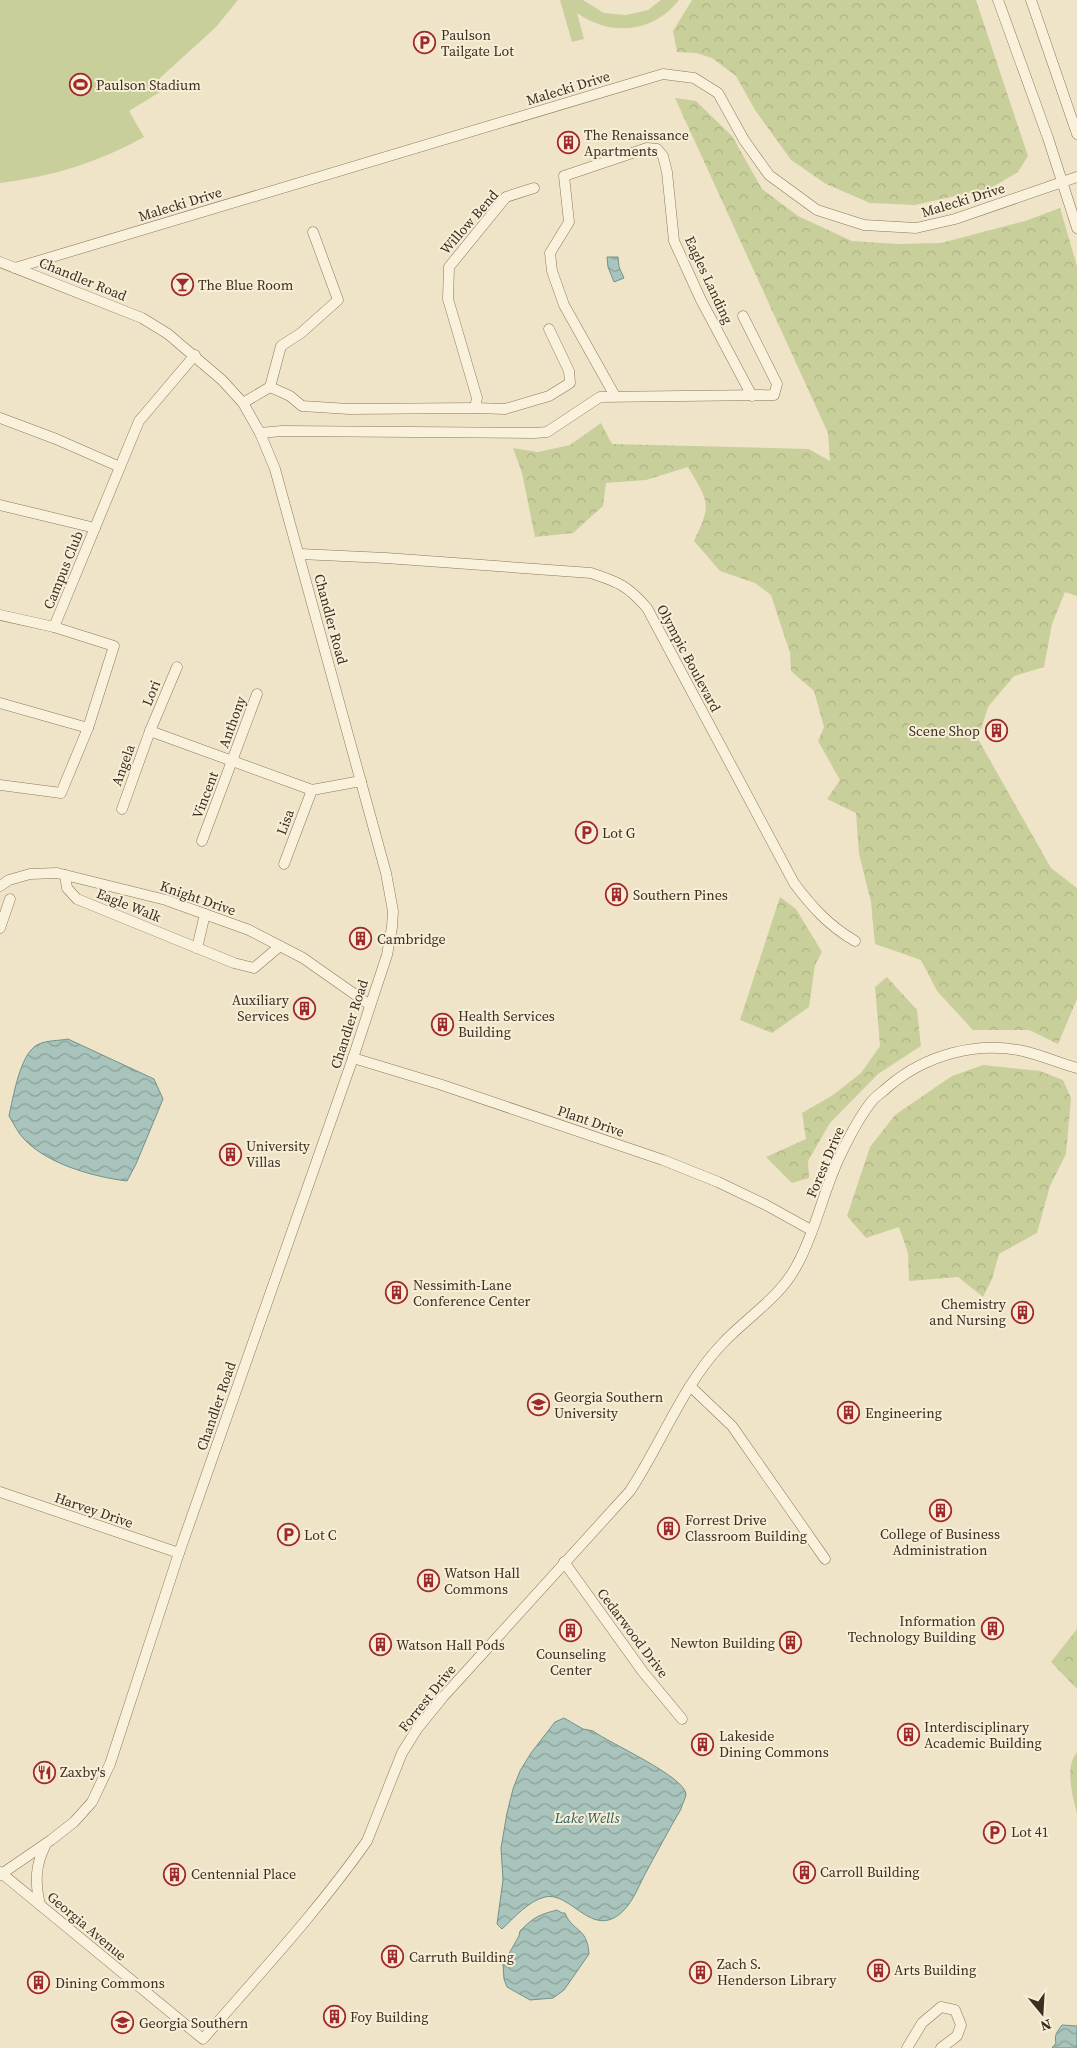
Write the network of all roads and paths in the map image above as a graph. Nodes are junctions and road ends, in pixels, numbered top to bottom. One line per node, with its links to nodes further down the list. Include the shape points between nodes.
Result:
1 (998, 0): 5 (street)
2 (1032, 0): 3 (street)
3 (1077, 134)
4 (1077, 177): 5 (street, Malecki Drive)
5 (1062, 182): 7 (street); 10 (street, Malecki Drive, via 964,216 916,228 864,225 817,210 770,175 744,140 718,94 694,78 663,74)
6 (534, 188): 18 (street, Willow Bend, via 506,197 449,267 448,299 477,398)
7 (1077, 228)
8 (313, 232): 14 (street, via 338,300 281,346)
9 (0, 262): 10 (street, Chandler Road)
10 (15, 268): 13 (street, Chandler Road, via 142,318)
11 (742, 316): 16 (street, Eagles Landing, via 777,384 774,396)
12 (548, 329): 18 (street, via 569,371 570,383 549,396 505,409)
13 (195, 355): 17 (street, Chandler Road); 21 (street, Campus Club, via 139,421)
14 (270, 388): 17 (street); 18 (street, via 290,396 302,406)
15 (614, 396): 16 (street, Eagles Landing); 16 (street, Eagles Landing, via 564,305 552,271 550,253 569,222 564,176 647,148 658,149 663,156 674,242); 20 (street, Eagles Landing, via 600,397 548,432)
16 (752, 396)
17 (243, 403): 20 (street, Chandler Road)
18 (475, 408)
19 (0, 418): 21 (street)
20 (260, 433): 24 (street, Chandler Road, via 275,469)
21 (120, 467): 23 (street, Campus Club)
22 (0, 505): 23 (street)
23 (95, 528): 26 (street, Campus Club)
24 (300, 554): 33 (street, Chandler Road); 44 (street, Olympic Boulevard, via 591,573 618,582 633,592 646,608 794,883 812,907)
25 (0, 615): 26 (street)
26 (54, 628): 30 (street, Campus Club, via 114,646)
27 (177, 667): 31 (street, Lori)
28 (257, 694): 32 (street, Anthony)
29 (0, 703): 30 (street)
30 (88, 728): 34 (street, via 61,793)
31 (150, 731): 32 (street); 36 (street, Angela)
32 (233, 760): 35 (street); 37 (street, Vincent)
33 (361, 781): 35 (street); 47 (street, Chandler Road, via 393,911 387,955)
34 (0, 785)
35 (312, 790): 38 (street, Lisa)
36 (122, 809)
37 (202, 841)
38 (284, 864)
39 (65, 875): 40 (street, Knight Drive, via 30,874); 42 (street, Knight Drive, via 166,900); 46 (street, Eagle Walk, via 67,888 77,899)
40 (0, 886)
41 (10, 899): 43 (street)
42 (205, 914): 45 (street, Knight Drive); 46 (street)
43 (0, 928)
44 (855, 941)
45 (280, 946): 46 (street, Eagle Walk, via 254,968); 47 (street, Knight Drive, via 303,958)
46 (197, 948)
47 (370, 1005): 48 (street, Chandler Road)
48 (353, 1058): 50 (street, Plant Drive, via 663,1160 718,1182); 53 (street, Chandler Road)
49 (1077, 1068): 50 (street, Forest Drive, via 1024,1051 976,1048 943,1055 906,1072 873,1100 856,1125 839,1157)
50 (811, 1230): 51 (street, Forest Drive, via 797,1266 757,1314 722,1344)
51 (690, 1386): 54 (street, via 732,1426); 55 (street, Forrest Drive, via 630,1491)
52 (0, 1492): 53 (street, Harvey Drive)
53 (179, 1553): 57 (street, Chandler Road, via 104,1777 92,1802)
54 (825, 1559)
55 (564, 1562): 56 (street, Cedarwood Drive, via 643,1672); 60 (street, Forrest Drive, via 418,1729 402,1753 367,1841 339,1881)
56 (682, 1718)
57 (47, 1844): 58 (street, Chandler Road); 59 (street, via 37,1868)
58 (1, 1874): 59 (street, Georgia Avenue)
59 (40, 1905): 60 (street, Georgia Avenue)
60 (203, 2039)
61 (906, 2048): 62 (street, via 922,2023 941,2007 955,2010 961,2025 957,2036)
62 (941, 2048)

